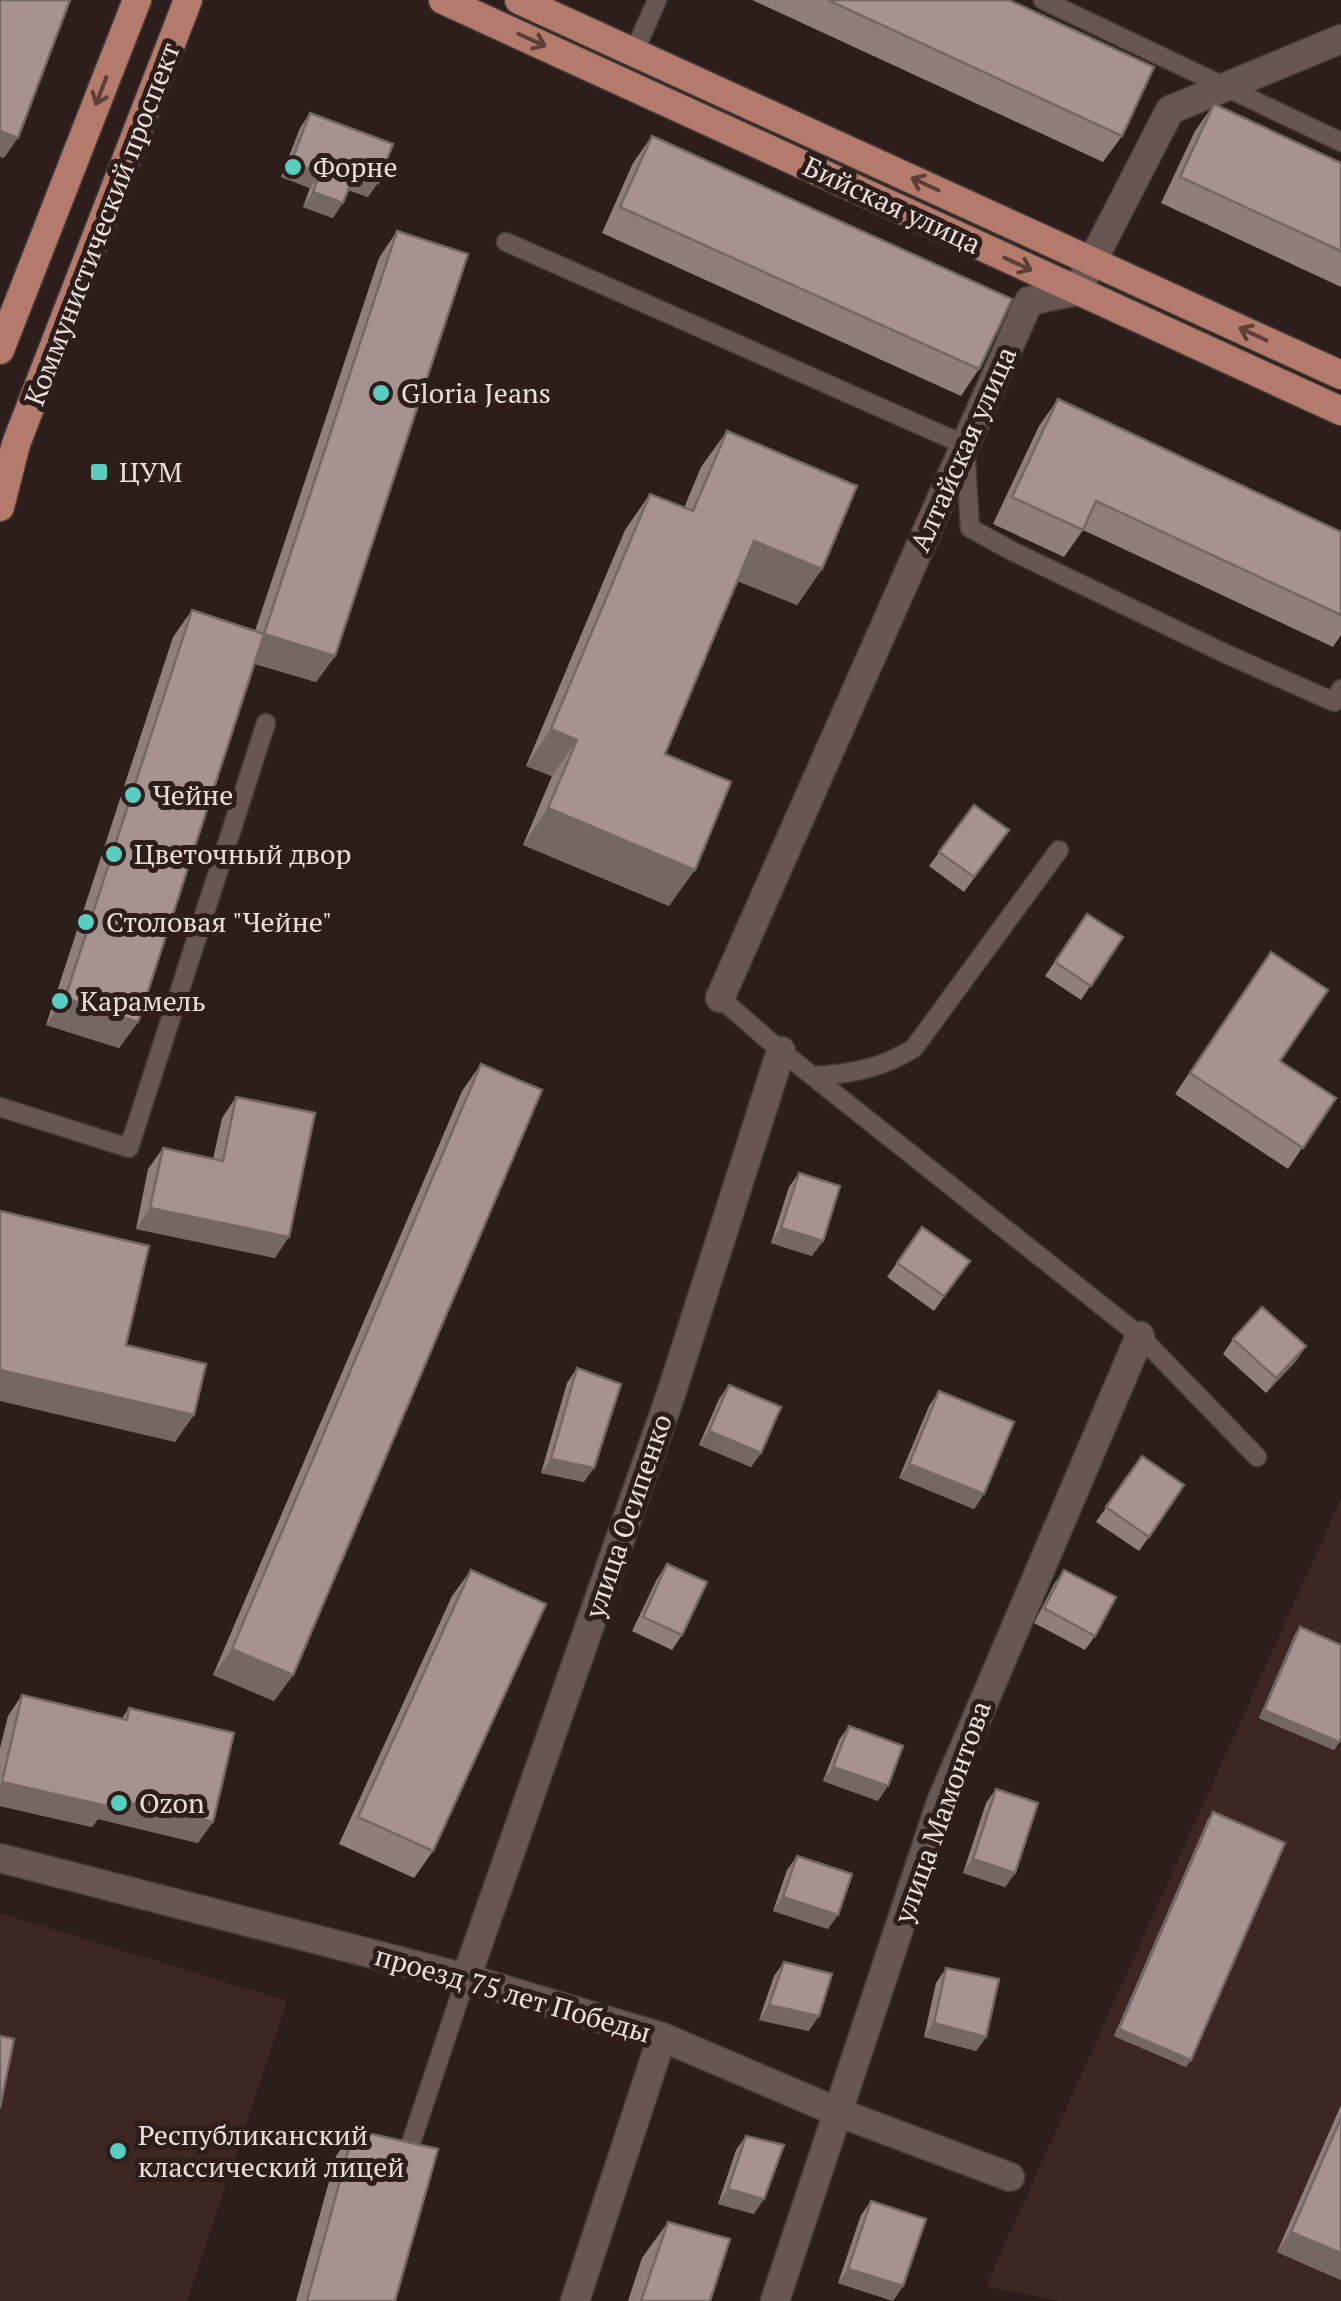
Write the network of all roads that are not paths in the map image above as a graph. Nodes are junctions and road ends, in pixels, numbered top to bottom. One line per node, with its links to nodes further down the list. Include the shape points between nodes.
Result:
1 (137, 0): 14 (main road, Коммунистический проспект, one-way to 14)
2 (188, 0): 18 (main road, Коммунистический проспект, via 16,444)
3 (443, 0): 13 (main road, Бийская улица, one-way to 13)
4 (519, 0): 8 (main road, Бийская улица)
5 (658, 0): 8 (lane)
6 (1043, 0): 9 (lane)
7 (1341, 39): 9 (street)
8 (634, 52): 12 (main road, Бийская улица, one-way to 8)
9 (1225, 87): 10 (lane); 12 (street, via 1170,110)
10 (1341, 142)
11 (506, 242): 17 (lane)
12 (1093, 261): 13 (street); 15 (main road, Бийская улица, one-way to 12)
13 (1077, 291): 16 (main road, Бийская улица); 17 (street, Алтайская улица, via 1029,301)
14 (0, 350)
15 (1341, 376)
16 (1341, 411)
17 (965, 445): 19 (lane, via 970,528 1334,702); 22 (street, Алтайская улица)
18 (0, 506)
19 (1341, 689)
20 (266, 723): 25 (lane, via 129,1148)
21 (1059, 850): 24 (lane, via 914,1048 889,1064)
22 (720, 998): 23 (lane)
23 (781, 1051): 24 (lane); 29 (street, улица Осипенко, via 670,1396)
24 (813, 1076): 26 (lane)
25 (0, 1107)
26 (1140, 1336): 27 (lane); 31 (street, улица Мамонтова, via 940,1802)
27 (1257, 1456)
28 (0, 1858): 29 (street, проезд 75 лет Победы)
29 (466, 1978): 30 (street, проезд 75 лет Победы); 32 (lane)
30 (662, 2037): 31 (street, проезд 75 лет Победы); 34 (street)
31 (840, 2114): 33 (street, проезд 75 лет Победы); 35 (street, улица Мамонтова)
32 (410, 2146)
33 (1010, 2178)
34 (575, 2301)
35 (775, 2301)

